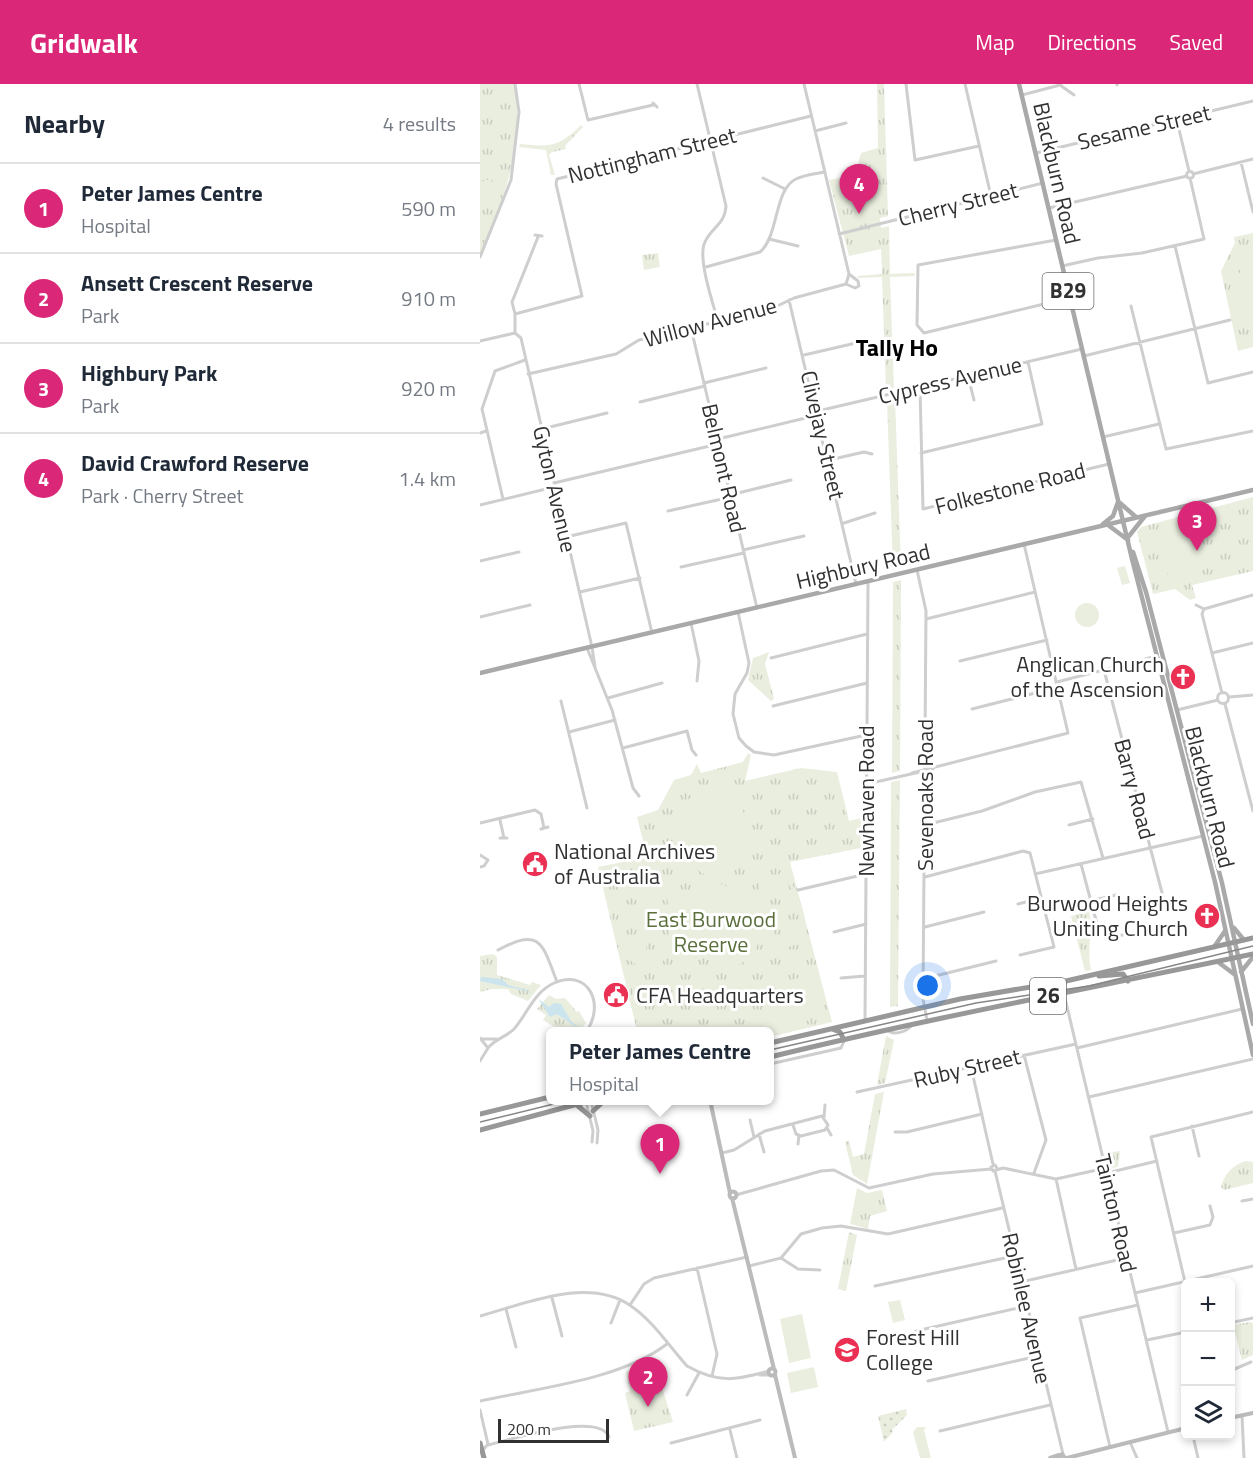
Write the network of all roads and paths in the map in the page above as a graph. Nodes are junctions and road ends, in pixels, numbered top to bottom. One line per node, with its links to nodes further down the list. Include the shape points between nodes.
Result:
1 (515, 84): 35 (street, via 519,112 511,180)
2 (579, 84): 11 (street, via 588,120)
3 (698, 84): 16 (street)
4 (804, 84): 12 (street)
5 (906, 84): 17 (street, via 915,160)
6 (965, 84): 17 (street)
7 (1019, 84): 8 (main road, Blackburn Road / B29)
8 (1022, 94): 9 (street, via 1060,85); 18 (main road, Blackburn Road / B29)
9 (1074, 95)
10 (1253, 101): 13 (street, Sesame Street)
11 (654, 105)
12 (811, 116): 15 (street); 16 (street, Nottingham Street)
13 (1177, 120): 18 (street, Sesame Street); 22 (street)
14 (846, 123): 15 (street)
15 (814, 131): 21 (street)
16 (710, 141): 37 (street, via 726,206 723,219 704,244); 43 (street, Nottingham Street, via 557,179 582,296)
17 (979, 146): 26 (street)
18 (1036, 153): 24 (main road, Blackburn Road / B29)
19 (1253, 159): 20 (street)
20 (1241, 162): 22 (street); 28 (street)
21 (824, 172): 25 (street, via 797,178); 29 (street)
22 (1190, 175): 27 (street); 34 (street, via 1204,239)
23 (763, 178): 25 (street)
24 (1042, 183): 26 (street, Cherry Street); 27 (main road, Blackburn Road / B29)
25 (786, 189): 31 (street)
26 (991, 196): 29 (street, Cherry Street)
27 (1049, 208): 32 (main road, Blackburn Road / B29)
28 (1253, 210)
29 (839, 234): 38 (street)
30 (538, 236): 43 (street, via 512,302)
31 (769, 239): 33 (street); 37 (street, via 765,248 754,255)
32 (1056, 240): 36 (main road, Blackburn Road / B29); 40 (street, via 918,265 917,326 924,333)
33 (798, 246)
34 (1175, 246): 36 (street); 47 (street)
35 (480, 257)
36 (1062, 266): 40 (main road, Blackburn Road / B29)
37 (705, 267): 45 (street)
38 (849, 274): 39 (street); 39 (street, via 859,286)
39 (846, 284): 41 (street, Willow Avenue)
40 (1070, 297): 52 (main road, Blackburn Road / B29)
41 (789, 300): 45 (street, Willow Avenue, via 771,309); 53 (street, Clivejay Street)
42 (1131, 306): 51 (street)
43 (515, 314): 48 (street)
44 (1230, 320): 47 (street)
45 (718, 321): 46 (street, Willow Avenue)
46 (691, 328): 59 (street, Willow Avenue, via 639,340 616,354); 61 (street, Belmont Road)
47 (1195, 329): 51 (street); 58 (street, via 1208,383)
48 (515, 333): 49 (street); 55 (street, Gyton Avenue, via 520,336)
49 (480, 341)
50 (856, 343): 53 (street)
51 (1140, 343): 54 (street); 67 (street)
52 (1082, 349): 54 (main road, Blackburn Road / B29); 56 (street, Cypress Avenue)
53 (804, 354): 66 (street, Clivejay Street)
54 (1084, 356): 72 (main road, Blackburn Road / B29)
55 (525, 360): 59 (street, Gyton Avenue); 69 (street, via 495,371 483,403)
56 (1028, 362): 60 (street, Cypress Avenue); 75 (street, via 1042,424)
57 (765, 368): 61 (street)
58 (1253, 372)
59 (528, 375): 68 (street, Gyton Avenue)
60 (968, 376): 62 (street, Cypress Avenue); 63 (street)
61 (704, 385): 64 (street); 73 (street, Belmont Road)
62 (920, 388): 66 (street, Cypress Avenue); 75 (street, Folkestone Road)
63 (974, 400)
64 (640, 402)
65 (607, 413): 68 (street)
66 (818, 413): 73 (street, Cypress Avenue); 77 (street, Clivejay Street)
67 (1159, 424): 70 (street, via 1166,449); 72 (street)
68 (541, 429): 80 (street, Gyton Avenue)
69 (486, 431): 71 (street); 83 (street)
70 (1253, 431)
71 (480, 433)
72 (1103, 437): 78 (main road, Blackburn Road / B29)
73 (717, 439): 74 (street, Belmont Road)
74 (718, 444): 80 (street); 82 (street, Belmont Road)
75 (921, 453): 78 (street, Folkestone Road, via 923,509)
76 (872, 454): 77 (street, via 864,452)
77 (829, 460): 91 (street, Clivejay Street)
78 (1109, 464): 84 (main road, Blackburn Road / B29)
79 (791, 480): 82 (street)
80 (554, 485): 83 (street); 94 (street, Gyton Avenue)
81 (1253, 490): 88 (main road, Highbury Road)
82 (730, 496): 86 (street); 98 (street, Belmont Road)
83 (503, 499): 85 (street)
84 (1118, 500): 89 (main road); 90 (main road, Blackburn Road / B29); 92 (main road, via 1113,516)
85 (480, 505)
86 (668, 511)
87 (875, 513): 91 (street)
88 (1145, 516): 89 (main road, Highbury Road); 95 (main road, via 1130,531)
89 (1137, 518): 90 (main road, Highbury Road)
90 (1123, 521): 92 (main road, Highbury Road); 95 (main road, Blackburn Road / B29)
91 (844, 523): 104 (street, Clivejay Street)
92 (1104, 525): 95 (main road); 96 (main road, Highbury Road)
93 (804, 536): 98 (street)
94 (566, 537): 102 (street, via 626,523); 105 (street, Gyton Avenue)
95 (1129, 540): 122 (main road, Blackburn Road / B29, via 1140,569)
96 (1024, 544): 101 (main road, Highbury Road); 106 (street)
97 (519, 552): 99 (street)
98 (744, 552): 100 (street); 110 (street, Belmont Road)
99 (480, 561)
100 (681, 567)
101 (917, 570): 103 (main road, Highbury Road); 114 (street, Sevenoaks Road)
102 (640, 578): 105 (street); 116 (street)
103 (868, 582): 104 (main road, Highbury Road); 117 (street, Newhaven Road)
104 (858, 584): 110 (main road, Highbury Road)
105 (579, 592): 120 (street, Gyton Avenue)
106 (1035, 592): 114 (street); 118 (street)
107 (1253, 595): 111 (street)
108 (1196, 604): 111 (street)
109 (530, 605): 113 (street)
110 (757, 608): 112 (main road, Highbury Road)
111 (1203, 609): 121 (street)
112 (738, 612): 115 (main road, Highbury Road); 144 (street, via 749,663 735,694 733,714 739,738 746,746 754,752 774,755)
113 (480, 617)
114 (926, 619): 147 (street, Sevenoaks Road)
115 (692, 623): 116 (main road, Highbury Road); 127 (street, via 699,661)
116 (652, 633): 120 (main road, Highbury Road)
117 (867, 634): 123 (street); 130 (street, Newhaven Road)
118 (1047, 640): 124 (street); 128 (street)
119 (1253, 643): 121 (street)
120 (590, 648): 126 (main road, Highbury Road); 135 (street, Gyton Avenue)
121 (1212, 653): 132 (street)
122 (1159, 655): 125 (street); 141 (main road, Blackburn Road / B29)
123 (771, 658)
124 (960, 660)
125 (1104, 670): 128 (street); 162 (street, Barry Road)
126 (480, 673)
127 (697, 681)
128 (1057, 682): 131 (street)
129 (662, 683): 135 (street)
130 (867, 683): 139 (street); 144 (street, Newhaven Road)
131 (1059, 687): 140 (street); 147 (street, via 1068,733)
132 (1222, 693): 134 (street); 136 (street)
133 (1253, 695): 134 (street)
134 (1229, 697): 138 (street)
135 (608, 698): 142 (street, Gyton Avenue)
136 (1218, 700): 138 (street); 141 (street)
137 (561, 701): 143 (street)
138 (1225, 704): 150 (street)
139 (773, 706)
140 (972, 709)
141 (1174, 711): 159 (main road, Blackburn Road / B29); 160 (main road, Blackburn Road / B29)
142 (615, 720): 143 (street); 145 (street, Gyton Avenue)
143 (569, 732): 151 (street)
144 (866, 735): 148 (street, Newhaven Road)
145 (623, 748): 146 (street, via 687,731); 149 (street, Gyton Avenue, via 633,788)
146 (696, 755)
147 (925, 770): 148 (street); 156 (street, Sevenoaks Road)
148 (867, 784): 167 (street, Newhaven Road)
149 (639, 796)
150 (1251, 797): 152 (street)
151 (587, 808)
152 (1253, 811)
153 (1093, 819): 156 (street, via 1085,787 1076,781); 157 (street); 164 (street)
154 (500, 820): 155 (street); 158 (street, via 538,811); 161 (street)
155 (480, 823)
156 (925, 825): 169 (street, Sevenoaks Road)
157 (1069, 825)
158 (545, 828)
159 (1209, 835): 160 (main road); 178 (main road, Blackburn Road / B29)
160 (1203, 836): 162 (street); 180 (main road, Blackburn Road / B29)
161 (504, 838)
162 (1150, 848): 164 (street); 175 (street, Barry Road)
163 (480, 855): 166 (street, via 488,860)
164 (1103, 858): 165 (street)
165 (1081, 864): 168 (street); 173 (street)
166 (480, 867)
167 (866, 874): 170 (street); 177 (street, Newhaven Road)
168 (1035, 874): 169 (street, via 1027,851); 172 (street)
169 (924, 875): 179 (street, Sevenoaks Road)
170 (798, 890)
171 (1116, 895): 173 (street)
172 (1041, 898): 174 (street); 190 (street, via 1054,947)
173 (1090, 901): 182 (street, via 1097,924 1112,937)
174 (1018, 904)
175 (1166, 908)
176 (984, 912): 179 (street)
177 (866, 924): 181 (street); 198 (street, Newhaven Road)
178 (1232, 926): 184 (main road); 185 (main road, Blackburn Road / B29)
179 (924, 927): 200 (street, Sevenoaks Road)
180 (1225, 931): 186 (main road, Blackburn Road / B29); 187 (main road)
181 (834, 932)
182 (1138, 932)
183 (1253, 938): 184 (highway, 26)
184 (1244, 940): 185 (highway, 26)
185 (1235, 942): 186 (highway, 26); 191 (main road, Blackburn Road / B29)
186 (1227, 943): 187 (highway, 26); 192 (main road, Blackburn Road / B29)
187 (1214, 947): 197 (highway, 26)
188 (498, 950): 202 (street, via 519,940 535,941 543,947)
189 (1253, 955): 191 (highway, 26); 195 (main road)
190 (1020, 956)
191 (1238, 957): 192 (highway, 26); 195 (main road, Blackburn Road / B29)
192 (1231, 959): 194 (highway, 26); 196 (main road, Blackburn Road / B29)
193 (996, 961): 200 (street)
194 (1218, 962): 196 (main road); 201 (highway, 26)
195 (1241, 972): 208 (main road, Blackburn Road / B29)
196 (1234, 974): 205 (main road, Blackburn Road / B29)
197 (1094, 975): 201 (highway, via 1122,974); 204 (highway, 26)
198 (865, 976): 199 (street); 207 (street, Newhaven Road)
199 (841, 978)
200 (923, 979): 204 (street, Sevenoaks Road)
201 (1128, 981): 203 (highway, 26)
202 (557, 982): 209 (street, via 574,981 590,991 596,1010); 212 (street, via 541,991 514,1029)
203 (1064, 994): 206 (highway, 26); 215 (street, Tainton Road)
204 (925, 1007): 206 (street, Sevenoaks Road); 207 (highway, 26)
205 (1242, 1009): 215 (street, Ruby Street); 217 (main road, Blackburn Road / B29)
206 (927, 1020): 213 (highway, 26)
207 (865, 1021): 210 (highway, 26)
208 (1253, 1024)
209 (589, 1027)
210 (831, 1029): 213 (highway, via 840,1032); 214 (highway, 26)
211 (481, 1039): 212 (street); 216 (street)
212 (497, 1039): 216 (street)
213 (844, 1040): 219 (highway, 26); 222 (street, via 842,1048)
214 (774, 1042)
215 (1077, 1046): 218 (street, Ruby Street); 225 (street, Tainton Road)
216 (488, 1048): 221 (street)
217 (1253, 1054)
218 (1024, 1055): 223 (street, Ruby Street); 255 (street, via 1046,1140)
219 (774, 1056)
220 (1253, 1059): 225 (street)
221 (480, 1061)
222 (774, 1063)
223 (971, 1067): 224 (street, Ruby Street); 235 (street, Robinlee Avenue)
224 (857, 1092)
225 (1089, 1097): 254 (street, Tainton Road)
226 (546, 1098): 234 (highway)
227 (590, 1105): 233 (street)
228 (600, 1105): 233 (highway)
229 (711, 1105): 250 (main road)
230 (825, 1105): 236 (street)
231 (578, 1106): 233 (highway); 241 (highway)
232 (1253, 1112): 239 (street)
233 (591, 1113): 247 (street, via 598,1130)
234 (480, 1114)
235 (982, 1114): 242 (street); 253 (street, Robinlee Avenue)
236 (824, 1117): 238 (street); 240 (street)
237 (750, 1120): 246 (street)
238 (793, 1125): 243 (street); 244 (street)
239 (1192, 1126): 251 (street); 252 (street, via 1151,1137)
240 (827, 1128): 244 (street); 245 (street)
241 (480, 1130)
242 (895, 1132)
243 (759, 1134): 246 (street); 249 (street)
244 (799, 1135): 248 (street)
245 (831, 1136)
246 (754, 1137): 250 (street)
247 (595, 1143)
248 (798, 1144)
249 (764, 1152)
250 (722, 1154): 258 (main road)
251 (1199, 1156)
252 (1157, 1161): 256 (street); 264 (street)
253 (994, 1168): 255 (street); 258 (street, via 933,1174 870,1188 834,1170 821,1171); 262 (street, Robinlee Avenue)
254 (1106, 1168): 256 (street, Tainton Road); 257 (street)
255 (1034, 1173): 257 (street)
256 (1107, 1173): 269 (street, Tainton Road)
257 (1056, 1179): 273 (street)
258 (734, 1195): 267 (main road)
259 (1253, 1199): 260 (street)
260 (1242, 1201)
261 (1210, 1206): 264 (street, via 1210,1225)
262 (1003, 1208): 263 (street, via 888,1234); 266 (street, Robinlee Avenue)
263 (872, 1233): 265 (street); 268 (street, via 841,1226 801,1234)
264 (1174, 1233): 275 (street)
265 (870, 1240)
266 (1014, 1256): 277 (street, Robinlee Avenue); 279 (street)
267 (747, 1257): 270 (main road); 272 (street)
268 (781, 1258): 270 (street); 274 (street, via 798,1269)
269 (1126, 1258): 273 (street); 280 (street, Tainton Road)
270 (749, 1266): 301 (main road)
271 (1253, 1266): 276 (street)
272 (697, 1268): 283 (street, via 649,1280); 302 (street, via 717,1354)
273 (1076, 1269): 277 (street)
274 (820, 1270)
275 (1184, 1278)
276 (1202, 1278)
277 (1021, 1282): 285 (street, Robinlee Avenue)
278 (1181, 1283): 280 (street)
279 (875, 1286)
280 (1135, 1293): 284 (street, Tainton Road)
281 (552, 1298): 282 (street, via 582,1292); 286 (street); 293 (street)
282 (620, 1300): 283 (street); 290 (street)
283 (630, 1305): 295 (street)
284 (1138, 1305): 294 (street, Tainton Road); 322 (street, via 1080,1318)
285 (1027, 1306): 291 (street); 297 (street, Robinlee Avenue)
286 (506, 1309): 287 (street); 296 (street)
287 (480, 1316)
288 (1253, 1318): 289 (street)
289 (1235, 1322)
290 (611, 1323)
291 (916, 1331)
292 (1181, 1333): 294 (street)
293 (562, 1336)
294 (1147, 1340): 315 (street, Tainton Road)
295 (667, 1344): 300 (street, via 687,1366); 305 (street, via 649,1358 622,1369)
296 (516, 1347)
297 (1038, 1356): 303 (street); 306 (street, Robinlee Avenue)
298 (1251, 1362): 299 (street)
299 (1235, 1369)
300 (699, 1372): 302 (street); 304 (street)
301 (771, 1373): 302 (street, via 733,1380); 327 (main road)
302 (712, 1376)
303 (928, 1381)
304 (687, 1395)
305 (480, 1401)
306 (1050, 1405): 314 (street); 324 (street, Robinlee Avenue)
307 (480, 1410): 321 (street)
308 (1253, 1413): 309 (main road)
309 (1242, 1415): 310 (main road); 331 (street)
310 (1235, 1417)
311 (760, 1420): 313 (street)
312 (1181, 1429): 315 (main road)
313 (730, 1430): 320 (street); 326 (street)
314 (940, 1431)
315 (1168, 1432): 318 (main road)
316 (609, 1437): 321 (street, via 605,1430 585,1425)
317 (1194, 1440): 330 (street)
318 (1130, 1442): 322 (main road); 329 (street)
319 (480, 1443): 323 (highway)
320 (670, 1443)
321 (488, 1445): 323 (street)
322 (1110, 1447): 324 (main road)
323 (482, 1450): 325 (highway)
324 (1063, 1456): 328 (main road)
325 (484, 1458)
326 (737, 1458)
327 (795, 1458)
328 (1050, 1458)
329 (1137, 1458)
330 (1198, 1458)
331 (1244, 1458)

